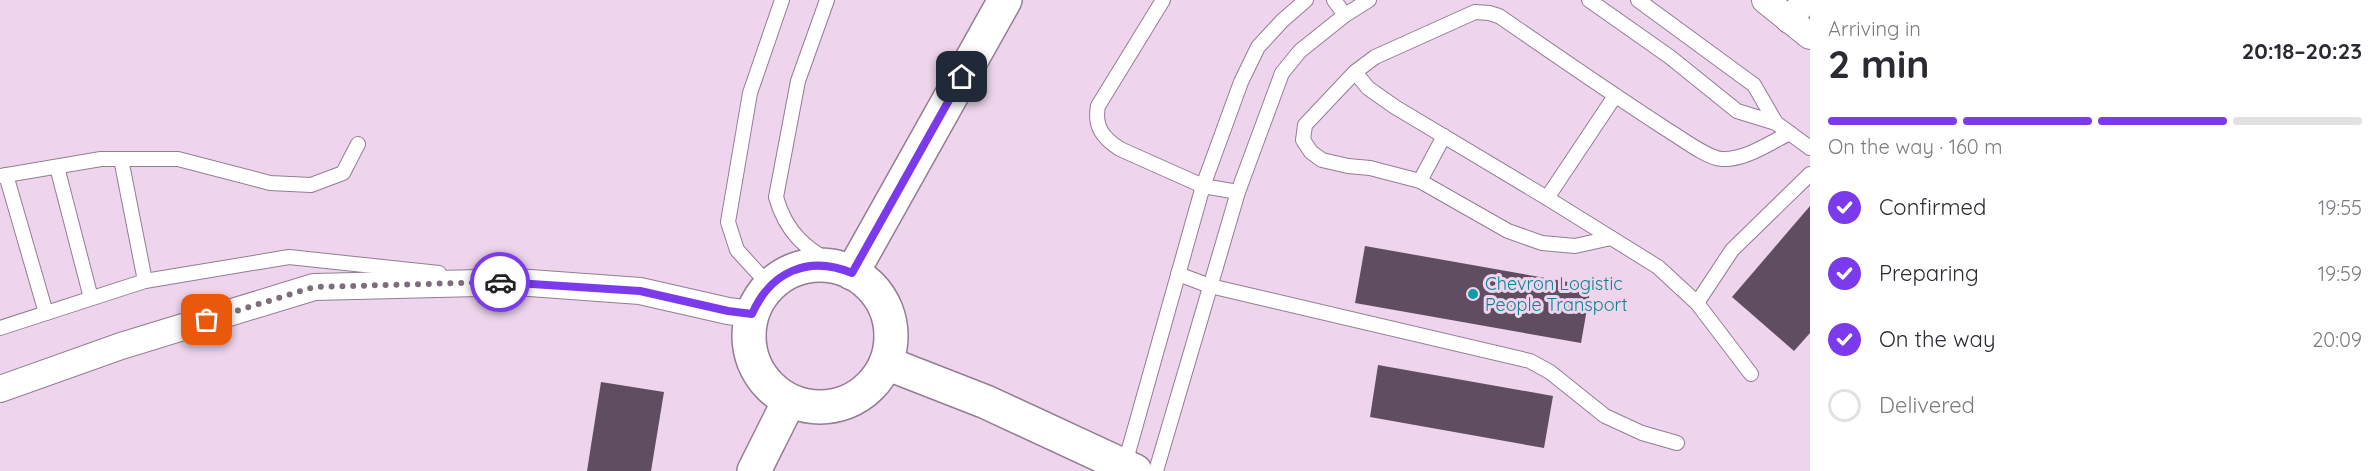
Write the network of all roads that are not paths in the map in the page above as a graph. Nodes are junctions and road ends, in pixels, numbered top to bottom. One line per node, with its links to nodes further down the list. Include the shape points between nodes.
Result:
1 (782, 0): 35 (lane, via 750,93 728,222 737,250)
2 (827, 0): 31 (lane, via 798,81 776,197 796,239)
3 (1005, 0): 31 (street)
4 (1163, 0): 27 (lane, via 1098,106 1095,118 1110,142)
5 (1306, 0): 27 (lane, via 1258,47)
6 (1334, 0): 12 (lane)
7 (1369, 0): 12 (lane)
8 (1589, 0): 17 (lane, via 1737,111)
9 (1638, 0): 17 (lane, via 1754,85)
10 (1765, 0): 13 (street)
11 (1806, 0): 13 (street)
12 (1345, 15): 28 (lane, via 1300,51 1282,74)
13 (1789, 20): 14 (street)
14 (1810, 36)
15 (1355, 72): 16 (lane, via 1376,57 1455,20 1475,12 1489,13); 19 (lane, via 1368,88); 26 (lane, via 1305,125 1303,140 1322,159)
16 (1615, 96): 18 (lane, via 1719,159 1746,155); 29 (lane)
17 (1776, 123): 18 (lane)
18 (1790, 133): 21 (lane)
19 (1444, 136): 26 (lane); 29 (lane)
20 (358, 144): 22 (lane, via 343,172 312,185 270,183 178,159)
21 (1810, 148)
22 (121, 159): 23 (lane); 33 (lane)
23 (57, 167): 25 (lane); 37 (lane)
24 (1810, 174): 38 (lane, via 1732,250)
25 (3, 176): 39 (lane)
26 (1420, 182): 30 (lane, via 1508,231 1542,243 1575,246)
27 (1203, 186): 28 (lane); 32 (lane)
28 (1238, 192): 36 (lane)
29 (1547, 198): 30 (lane)
30 (1611, 238): 38 (lane, via 1658,267)
31 (845, 269): 35 (street, via 813,265 789,272); 42 (street, via 869,285 882,302 890,321)
32 (1178, 274): 36 (lane); 47 (lane)
33 (145, 281): 34 (lane, via 289,257); 37 (lane)
34 (516, 282): 40 (street, via 640,291); 44 (street, via 314,287 121,346)
35 (769, 285): 40 (street)
36 (1210, 286): 46 (lane, via 1530,361 1605,416); 47 (lane)
37 (91, 298): 39 (lane)
38 (1697, 303): 43 (lane)
39 (46, 313): 41 (lane)
40 (752, 314): 45 (street, via 748,334 759,374 772,390)
41 (1, 326)
42 (886, 363): 45 (street, via 877,380 846,403 827,408); 47 (street, via 986,402)
43 (1751, 374)
44 (0, 389)
45 (789, 401): 48 (street)
46 (1677, 443)
47 (1138, 470)
48 (754, 471)

